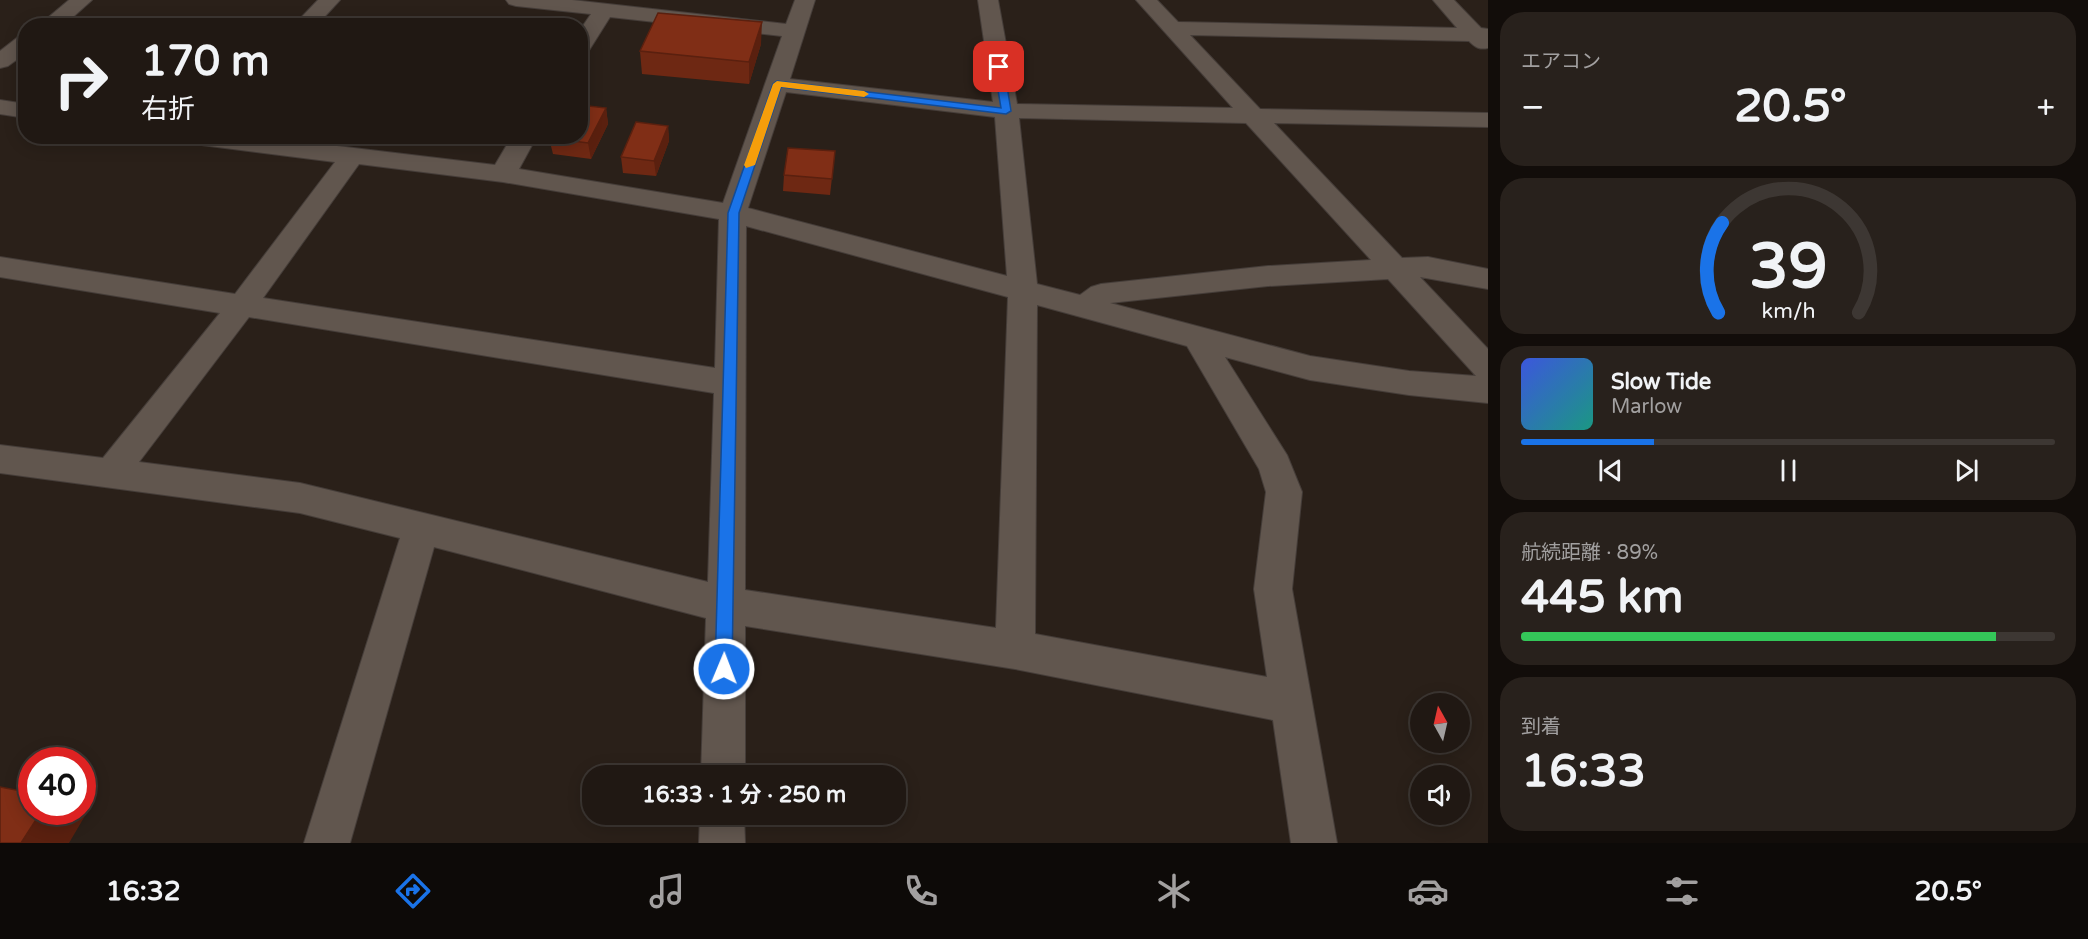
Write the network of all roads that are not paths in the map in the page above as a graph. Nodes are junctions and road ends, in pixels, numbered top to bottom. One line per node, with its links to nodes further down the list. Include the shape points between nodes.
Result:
1 (82, 0): 9 (street)
2 (330, 0): 10 (street)
3 (516, 0): 8 (street)
4 (805, 0): 12 (street)
5 (988, 0): 20 (street)
6 (1146, 0): 11 (street)
7 (1443, 0): 14 (street)
8 (604, 10): 12 (street); 13 (street)
9 (58, 18)
10 (311, 18)
11 (1174, 28): 14 (street); 21 (street)
12 (796, 31): 17 (street)
13 (588, 35)
14 (1484, 39)
15 (18, 48): 16 (street)
16 (0, 61)
17 (777, 84): 20 (street); 27 (street)
18 (0, 106): 19 (street)
19 (18, 109)
20 (1006, 111): 21 (street); 31 (street)
21 (1252, 115): 22 (street); 29 (street)
22 (1488, 120)
23 (252, 144): 25 (street)
24 (520, 144): 26 (street)
25 (351, 156): 26 (street); 32 (street)
26 (502, 174): 27 (street)
27 (733, 213): 31 (street); 36 (street)
28 (0, 267): 32 (street)
29 (1394, 269): 30 (street, via 1428,267); 33 (street, via 1193,282 1101,294); 35 (street)
30 (1488, 279)
31 (1023, 291): 33 (street); 42 (street)
32 (241, 307): 36 (street); 39 (street)
33 (1085, 307): 34 (street)
34 (1197, 337): 37 (street, via 1310,368); 43 (street, via 1275,465 1284,492 1273,589)
35 (1488, 369)
36 (730, 383): 41 (street)
37 (1488, 390)
38 (0, 459): 39 (street)
39 (111, 473): 40 (street, via 300,498)
40 (421, 528): 41 (street); 46 (street)
41 (724, 605): 42 (street); 44 (street)
42 (1015, 650): 43 (street)
43 (1293, 703): 48 (street)
44 (723, 765)
45 (722, 825): 47 (street)
46 (327, 843)
47 (722, 843)
48 (1314, 843)

